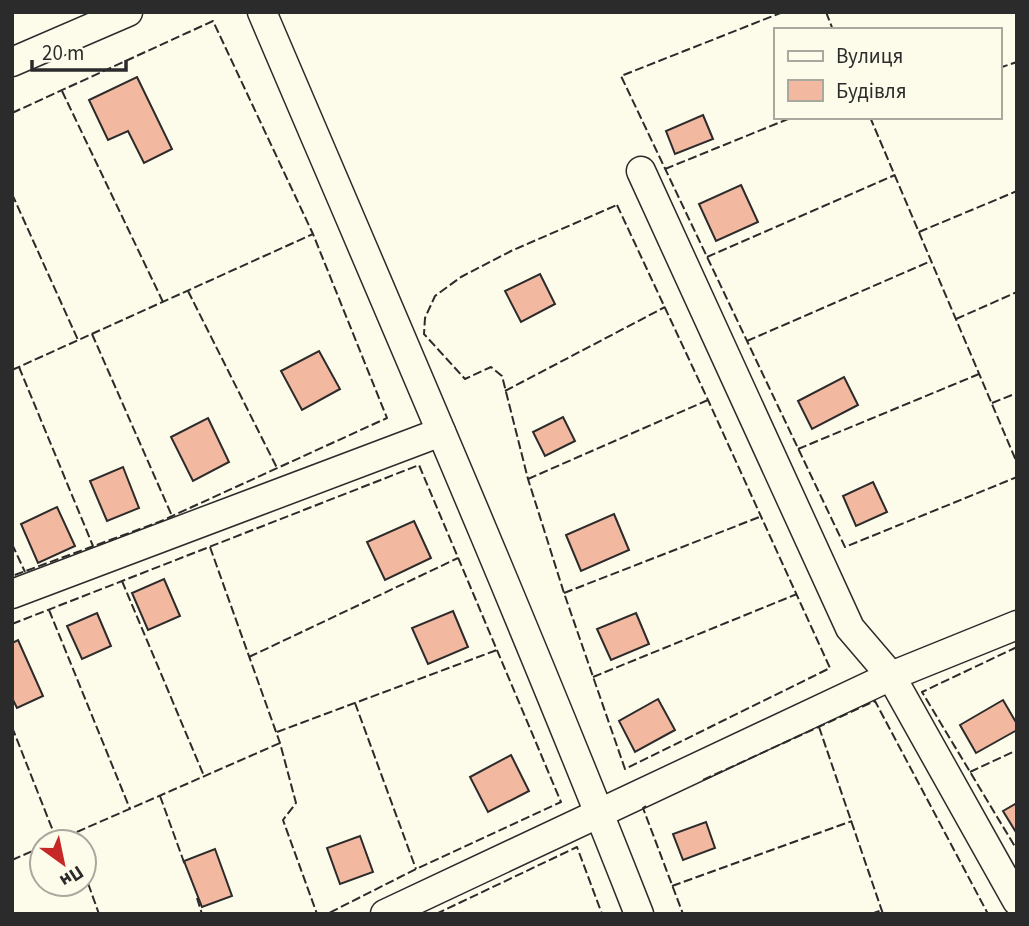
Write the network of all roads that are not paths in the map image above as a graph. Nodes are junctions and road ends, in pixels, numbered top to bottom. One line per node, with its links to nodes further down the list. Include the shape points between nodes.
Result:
1 (128, 12): 3 (street)
2 (262, 12): 5 (street)
3 (12, 62)
4 (641, 171): 8 (street, via 850,628)
5 (441, 432): 6 (street); 9 (street)
6 (12, 594)
7 (1017, 625): 8 (street)
8 (891, 676): 9 (street); 10 (street)
9 (600, 813): 11 (street); 12 (street)
10 (1017, 901)
11 (385, 914)
12 (639, 914)

